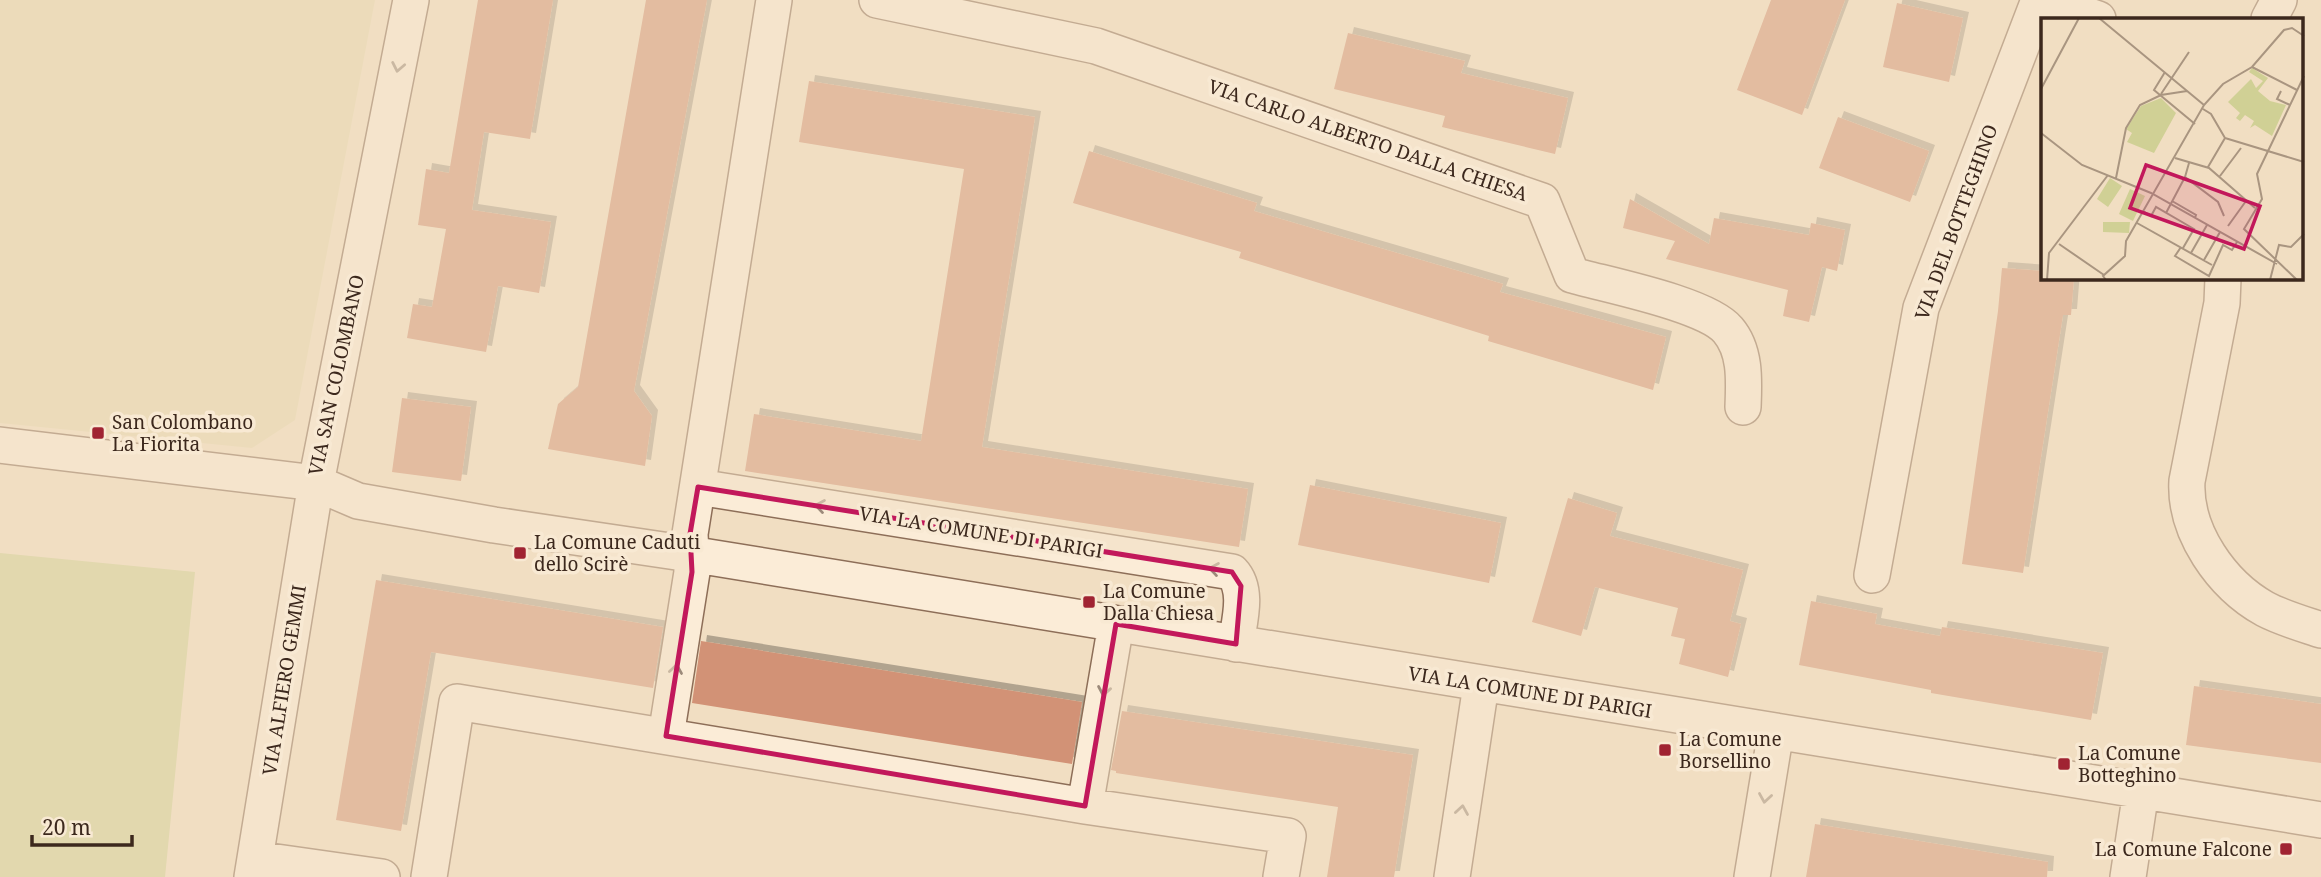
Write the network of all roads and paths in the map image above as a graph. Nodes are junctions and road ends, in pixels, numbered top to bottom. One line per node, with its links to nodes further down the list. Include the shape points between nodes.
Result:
1 (411, 0): 11 (street, VIA SAN COLOMBANO, one-way to 11)
2 (774, 0): 12 (street)
3 (877, 0): 9 (street, VIA CARLO ALBERTO DALLA CHIESA, via 1096,47 1542,201 1572,275 1678,304 1727,329 1741,354)
4 (2041, 0): 6 (street, VIA DEL BOTTEGHINO); 14 (street, VIA DEL BOTTEGHINO, via 1921,308)
5 (2279, 0): 7 (street)
6 (2095, 18)
7 (2270, 18)
8 (2223, 280): 16 (street, via 2187,481 2190,512 2205,548 2238,590 2268,611)
9 (1743, 407)
10 (0, 444): 11 (street, VIA SAN COLOMBANO)
11 (316, 483): 13 (street, VIA LA COMUNE DI PARIGI, via 358,501); 24 (street, VIA ALFIERO GEMMI)
12 (698, 487): 13 (street); 17 (street, VIA LA COMUNE DI PARIGI, one-way to 12, via 1241,586 1232,572)
13 (690, 554): 15 (street, VIA LA COMUNE DI PARIGI); 20 (street, one-way to 13, via 692,572)
14 (1872, 575)
15 (1116, 624): 17 (street, VIA LA COMUNE DI PARIGI); 22 (street, one-way to 22)
16 (2321, 630)
17 (1236, 644): 18 (street, VIA LA COMUNE DI PARIGI)
18 (1481, 684): 19 (street, VIA LA COMUNE DI PARIGI); 28 (street, one-way to 18)
19 (1776, 731): 21 (street, VIA LA COMUNE DI PARIGI); 29 (street, one-way to 29)
20 (666, 736): 22 (street); 26 (street, via 457,702)
21 (2141, 791): 23 (street, VIA LA COMUNE DI PARIGI); 30 (street)
22 (1085, 806): 27 (street, via 1288,836)
23 (2321, 820)
24 (254, 868): 25 (street)
25 (382, 877)
26 (429, 877)
27 (1281, 877)
28 (1452, 877)
29 (1752, 877)
30 (2128, 877)

